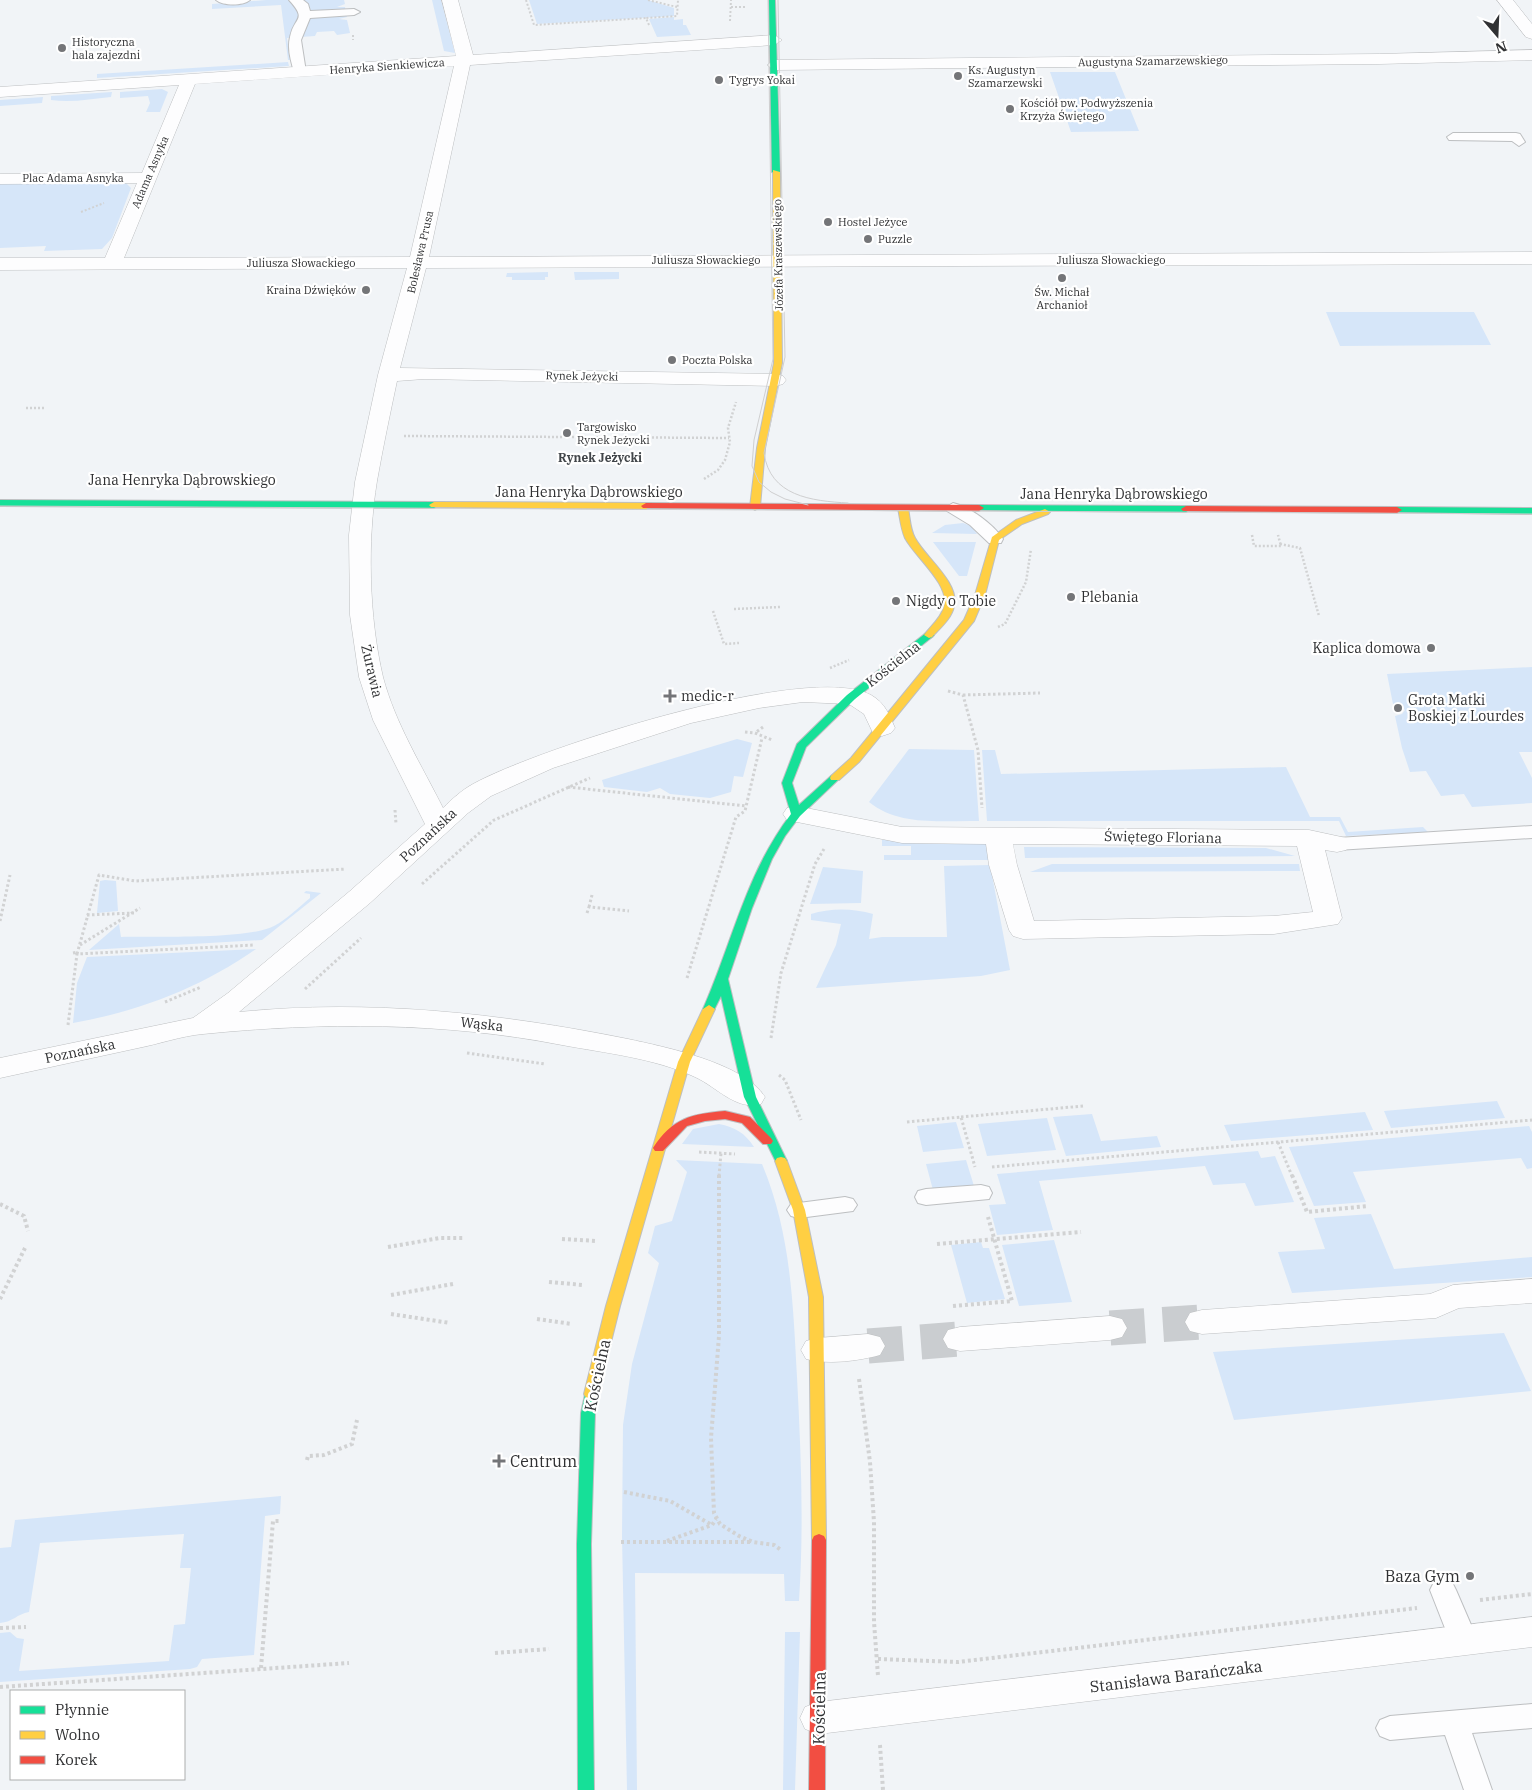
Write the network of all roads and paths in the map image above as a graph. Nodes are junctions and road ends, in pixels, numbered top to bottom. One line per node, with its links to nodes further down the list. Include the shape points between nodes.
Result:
1 (222, 0): 2 (lane)
2 (244, 0)
3 (295, 0): 15 (lane, via 302,4)
4 (450, 0): 24 (street, Bolesława Prusa, via 466,53)
5 (526, 0): 16 (path, via 534,25)
6 (648, 0): 11 (path)
7 (678, 0): 11 (path)
8 (731, 0): 12 (path)
9 (772, 0): 22 (street, Józefa Kraszewskiego)
10 (1504, 0): 19 (street)
11 (677, 7): 16 (path, via 677,16)
12 (731, 7): 13 (path); 17 (path)
13 (746, 7)
14 (354, 12): 15 (lane)
15 (305, 15): 26 (lane, via 295,38)
16 (646, 18): 18 (path)
17 (730, 27)
18 (652, 32)
19 (1532, 34)
20 (352, 35): 21 (path)
21 (353, 40)
22 (774, 40): 24 (street, Henryka Sienkiewicza); 25 (street, Józefa Kraszewskiego)
23 (1532, 55): 25 (street, Augustyna Szamarzewskiego)
24 (463, 60): 26 (street, Henryka Sienkiewicza); 39 (street, Bolesława Prusa)
25 (775, 65): 38 (street, Józefa Kraszewskiego)
26 (300, 72): 27 (street, Henryka Sienkiewicza)
27 (187, 80): 28 (street, Henryka Sienkiewicza); 33 (street, Adama Asnyka)
28 (0, 92)
29 (1453, 137): 31 (lane, via 1516,137)
30 (1532, 141): 31 (lane)
31 (1519, 142): 32 (lane)
32 (1472, 148)
33 (146, 178): 34 (street, Plac Adama Asnyka); 41 (street, Adama Asnyka)
34 (0, 179)
35 (110, 201): 36 (path)
36 (81, 212)
37 (1532, 258): 38 (street, Juliusza Słowackiego)
38 (778, 261): 39 (street, Juliusza Słowackiego); 43 (street, Józefa Kraszewskiego)
39 (418, 262): 41 (street, Juliusza Słowackiego); 42 (street, Bolesława Prusa)
40 (0, 264): 41 (street, Juliusza Słowackiego)
41 (112, 264)
42 (388, 375): 43 (street, Rynek Jeżycki); 51 (street, Bolesława Prusa)
43 (776, 380): 53 (street, Józefa Kraszewskiego, via 761,448)
44 (738, 396): 48 (path, via 728,428)
45 (26, 408): 46 (path)
46 (44, 408)
47 (400, 436): 48 (path)
48 (729, 438): 49 (path, via 726,460 718,470)
49 (697, 482)
50 (0, 502): 51 (lane, via 313,501)
51 (363, 505): 52 (lane, via 652,510); 82 (street, Żurawia, via 360,552 362,615 370,678 389,727)
52 (696, 507): 53 (street, Jana Henryka Dąbrowskiego)
53 (755, 507): 54 (street, Jana Henryka Dąbrowskiego)
54 (903, 508): 55 (street, Jana Henryka Dąbrowskiego); 72 (street, Kościelna, via 910,538 948,590 951,603 945,618 932,633)
55 (953, 508): 56 (street, Jana Henryka Dąbrowskiego); 60 (lane)
56 (1053, 508): 57 (street, Jana Henryka Dąbrowskiego); 60 (street, via 1018,522)
57 (1532, 512)
58 (1250, 527): 61 (path, via 1254,546)
59 (1276, 528): 61 (path)
60 (995, 539): 73 (street, Kościelna, via 980,595 969,621)
61 (1280, 544): 65 (path, via 1300,548)
62 (780, 607): 63 (path)
63 (734, 609)
64 (713, 611): 66 (path, via 724,644)
65 (1319, 616)
66 (739, 643)
67 (853, 659): 68 (path, via 831,667)
68 (824, 674)
69 (940, 689): 71 (path)
70 (1040, 693): 71 (path)
71 (963, 695): 85 (path, via 978,750)
72 (851, 696): 73 (street, Poznańska, via 875,710); 81 (street, Kościelna, via 801,746 787,782); 82 (street, Poznańska, via 803,695 759,701 642,729 544,763 482,790)
73 (882, 728): 81 (street, Kościelna, via 855,760)
74 (741, 732): 75 (path)
75 (755, 733)
76 (762, 738): 80 (path)
77 (599, 775): 78 (path)
78 (568, 787): 80 (path); 90 (path, via 494,820)
79 (394, 806): 83 (path)
80 (746, 806): 104 (path, via 745,811 736,817)
81 (796, 814): 85 (street, Świętego Floriana, via 902,835); 103 (street, Kościelna, via 774,846 750,899)
82 (438, 824): 108 (street, Poznańska, via 360,897)
83 (397, 828)
84 (1532, 832): 87 (lane, Świętego Floriana)
85 (991, 836): 86 (street, Świętego Floriana); 86 (street, via 1024,930 1274,925 1328,918)
86 (1309, 838): 87 (street, Świętego Floriana)
87 (1337, 844)
88 (348, 868): 97 (path, via 135,881 99,875)
89 (10, 875): 98 (path)
90 (420, 886)
91 (592, 894): 92 (path)
92 (589, 907): 94 (path); 96 (path)
93 (140, 908): 95 (path)
94 (629, 911)
95 (134, 912): 97 (path); 100 (path)
96 (587, 913)
97 (87, 915): 100 (path)
98 (0, 921)
99 (369, 931): 106 (path)
100 (80, 945): 102 (path)
101 (256, 945): 102 (path)
102 (76, 953): 109 (path, via 67,1029)
103 (723, 980): 111 (street, Kościelna); 114 (street, Kościelna)
104 (686, 982)
105 (205, 984): 107 (path)
106 (299, 994)
107 (159, 1005)
108 (202, 1025): 111 (street, Wąska, via 295,1017 477,1022 572,1037); 113 (street, Poznańska)
109 (76, 1027)
110 (459, 1052): 112 (path)
111 (684, 1062): 114 (street, Wąska, via 717,1076); 120 (street, Kościelna)
112 (551, 1064)
113 (0, 1068)
114 (750, 1097): 124 (street, Kościelna)
115 (1083, 1106): 116 (path)
116 (961, 1117): 118 (path); 125 (path)
117 (1532, 1120): 119 (path)
118 (907, 1122)
119 (1278, 1142): 126 (path, via 988,1167 994,1192); 130 (path, via 1307,1212)
120 (658, 1150): 124 (street, via 683,1123 725,1115 746,1120); 169 (street, Kościelna, via 593,1384 586,1444)
121 (696, 1152): 122 (path)
122 (720, 1153): 123 (path); 164 (path, via 719,1336 711,1438)
123 (739, 1154)
124 (780, 1157): 131 (street, Kościelna)
125 (973, 1161)
126 (981, 1193): 127 (lane); 135 (path)
127 (926, 1197)
128 (0, 1204): 132 (path, via 24,1216)
129 (845, 1205): 131 (lane)
130 (1368, 1206)
131 (799, 1210): 156 (street, Kościelna, via 816,1297)
132 (28, 1231)
133 (1081, 1232): 135 (path)
134 (463, 1238): 138 (path, via 440,1238)
135 (994, 1238): 137 (path); 147 (path, via 1012,1301)
136 (562, 1239): 140 (path, via 602,1241)
137 (937, 1244)
138 (388, 1247)
139 (25, 1248): 146 (path)
140 (600, 1250)
141 (549, 1282): 143 (path)
142 (453, 1284): 145 (path)
143 (589, 1285)
144 (1532, 1291): 151 (street, via 1453,1297 1436,1306)
145 (391, 1295)
146 (0, 1299)
147 (953, 1306)
148 (391, 1314): 150 (path)
149 (537, 1319): 152 (path)
150 (450, 1322)
151 (1202, 1322)
152 (578, 1325)
153 (1110, 1328): 154 (street)
154 (960, 1339)
155 (868, 1346): 156 (street)
156 (818, 1350): 186 (street, Kościelna)
157 (357, 1420): 160 (path, via 352,1444 324,1455 308,1456)
158 (554, 1450): 159 (path)
159 (554, 1458): 161 (path); 162 (path)
160 (307, 1460)
161 (512, 1460)
162 (554, 1468)
163 (624, 1492): 166 (path, via 670,1501)
164 (716, 1519): 166 (path); 168 (path)
165 (280, 1521): 183 (path, via 273,1521)
166 (712, 1525): 167 (path)
167 (664, 1542): 168 (path); 169 (path)
168 (753, 1542): 170 (path, via 774,1545)
169 (584, 1544): 189 (street, Kościelna)
170 (786, 1557)
171 (1532, 1594): 172 (path)
172 (1446, 1597): 177 (lane); 181 (path, via 958,1662)
173 (26, 1626): 174 (path)
174 (0, 1628)
175 (1532, 1632): 177 (street, Stanisława Barańczaka)
176 (552, 1640): 178 (path)
177 (1464, 1641): 186 (street, Stanisława Barańczaka)
178 (552, 1649): 179 (path); 180 (path)
179 (495, 1653)
180 (552, 1658)
181 (878, 1659)
182 (349, 1663): 183 (path)
183 (261, 1668): 184 (path)
184 (0, 1687)
185 (1532, 1716): 187 (lane)
186 (819, 1718): 190 (street, Kościelna)
187 (1455, 1722): 188 (lane); 191 (lane)
188 (1390, 1728)
189 (586, 1790)
190 (817, 1790)
191 (1478, 1790)

